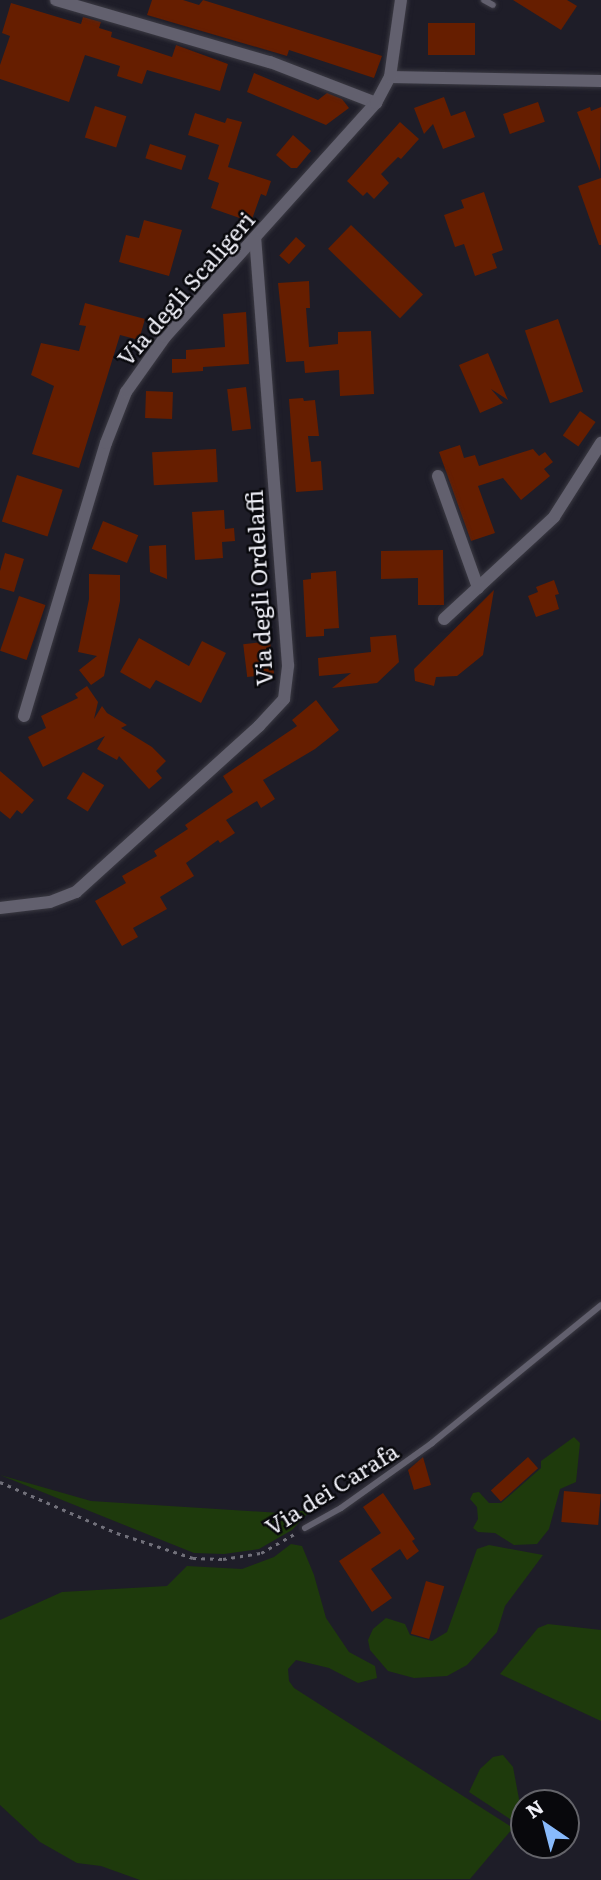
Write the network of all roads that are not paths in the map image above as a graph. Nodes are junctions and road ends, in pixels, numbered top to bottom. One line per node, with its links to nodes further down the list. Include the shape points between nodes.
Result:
1 (56, 0): 7 (street, via 270,62)
2 (401, 0): 5 (street, Via degli Scaligeri)
3 (484, 0): 4 (lane)
4 (493, 5)
5 (390, 77): 6 (street); 7 (street, Via degli Scaligeri)
6 (601, 81)
7 (376, 103): 8 (street, Via degli Scaligeri)
8 (255, 239): 13 (street, Via degli Scaligeri, via 165,337 122,400); 14 (street, Via degli Ordelaffi, via 288,665 284,699 76,892 50,902)
9 (601, 443): 11 (street, via 554,517)
10 (438, 476): 11 (street)
11 (478, 589): 12 (street)
12 (444, 620)
13 (24, 716)
14 (0, 908)
15 (601, 1305): 16 (lane, Via dei Carafa, via 432,1443)
16 (305, 1528)

